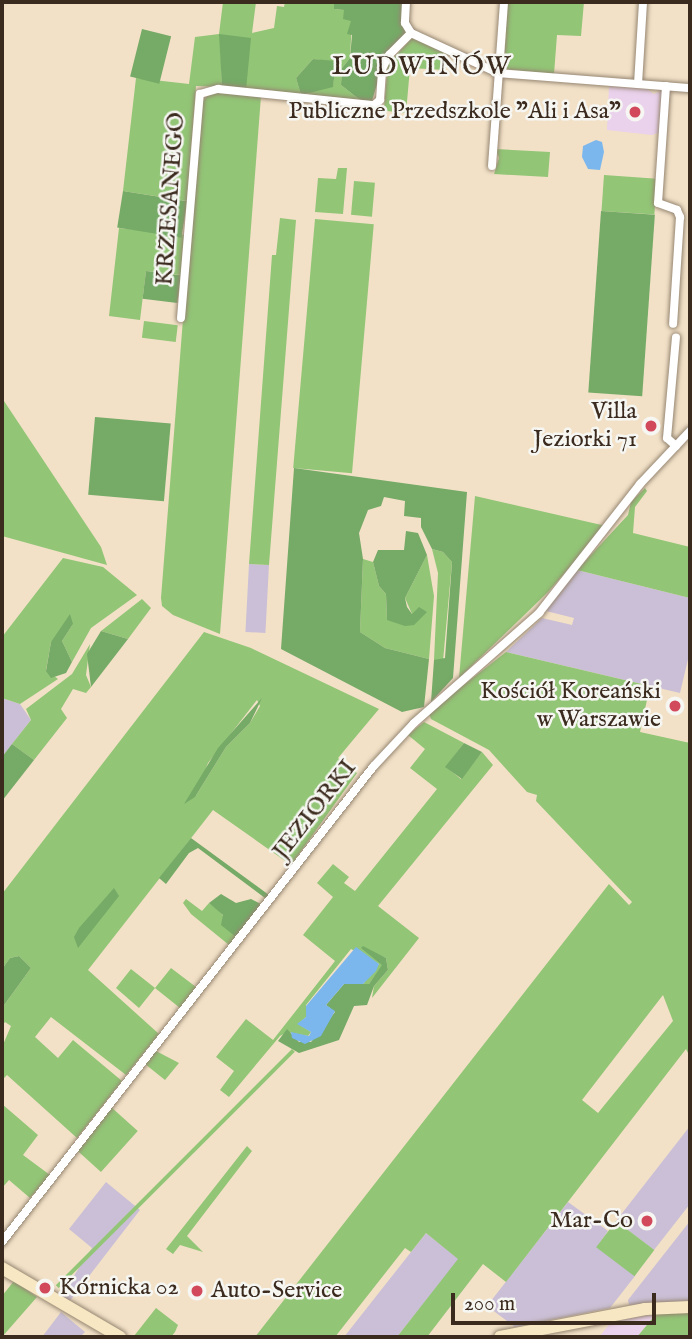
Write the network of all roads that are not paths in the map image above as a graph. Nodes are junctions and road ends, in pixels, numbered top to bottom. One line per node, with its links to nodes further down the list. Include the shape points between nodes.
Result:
1 (406, 2): 4 (street, via 405,23)
2 (504, 2): 5 (street)
3 (643, 2): 6 (street)
4 (411, 33): 5 (street); 10 (street, KRZESANEGO, via 389,55 382,69 380,100 374,105 218,89 200,94)
5 (498, 74): 6 (street); 9 (street)
6 (638, 84): 7 (street)
7 (666, 86): 8 (street); 11 (street, via 658,203 677,210 680,217)
8 (690, 88)
9 (492, 166)
10 (181, 318)
11 (673, 324)
12 (676, 337): 14 (street, via 667,438)
13 (690, 431): 14 (street, JEZIORKI)
14 (676, 446): 15 (street, JEZIORKI, via 640,484 539,613 414,723 373,767)
15 (2, 1242)
16 (2, 1268): 18 (street)
17 (690, 1307): 19 (street, via 645,1309)
18 (120, 1337)
19 (500, 1337)

